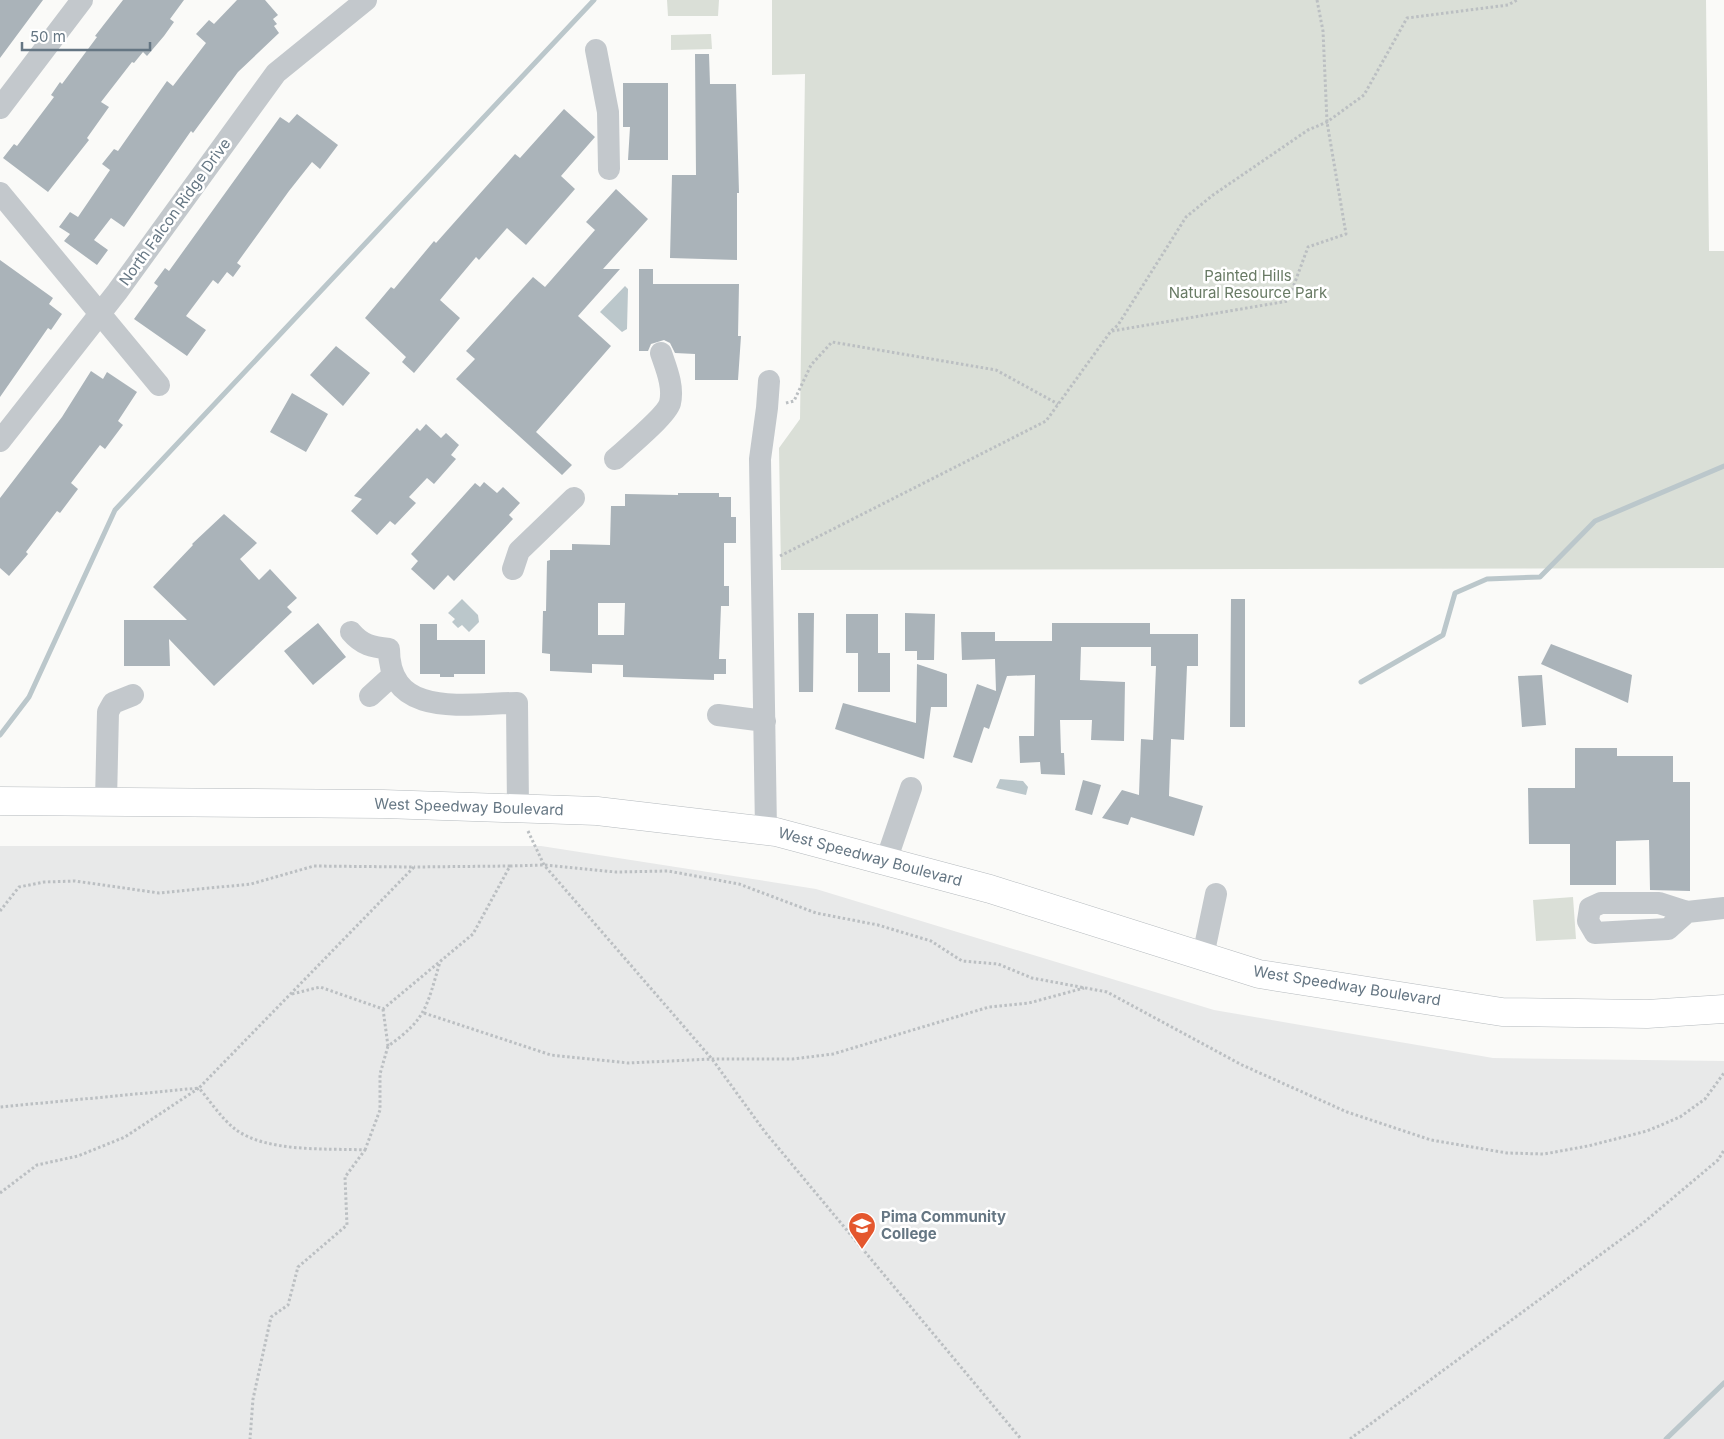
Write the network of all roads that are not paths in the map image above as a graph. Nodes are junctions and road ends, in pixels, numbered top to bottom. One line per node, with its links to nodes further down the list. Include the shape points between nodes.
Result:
1 (82, 0): 4 (street)
2 (366, 0): 7 (street, North Falcon Ridge Drive, via 276,73)
3 (596, 50): 5 (street, via 608,112)
4 (0, 108)
5 (609, 168)
6 (0, 193): 7 (street)
7 (100, 314): 10 (street); 11 (street, North Falcon Ridge Drive)
8 (660, 353): 12 (street, via 670,381 670,404 659,419)
9 (769, 380): 20 (street, via 760,459)
10 (159, 385)
11 (0, 441)
12 (615, 460)
13 (574, 498): 14 (street, via 519,551)
14 (513, 568)
15 (351, 632): 16 (street, via 360,642 389,649)
16 (393, 675): 18 (street); 24 (street, via 396,683 411,695 429,703 517,703)
17 (133, 695): 23 (street, via 113,703 108,712)
18 (370, 696)
19 (718, 715): 20 (street)
20 (765, 721): 25 (street)
21 (911, 788): 26 (street)
22 (0, 801): 23 (main road, West Speedway Boulevard)
23 (106, 801): 24 (main road, West Speedway Boulevard)
24 (518, 809): 25 (main road, West Speedway Boulevard, via 597,811)
25 (766, 830): 26 (main road, West Speedway Boulevard)
26 (886, 861): 30 (main road, West Speedway Boulevard, via 990,889)
27 (1216, 894): 30 (street)
28 (1724, 908): 29 (street)
29 (1687, 912)
30 (1203, 956): 31 (main road, West Speedway Boulevard, via 1259,974 1502,1012 1647,1014)
31 (1724, 1009)

